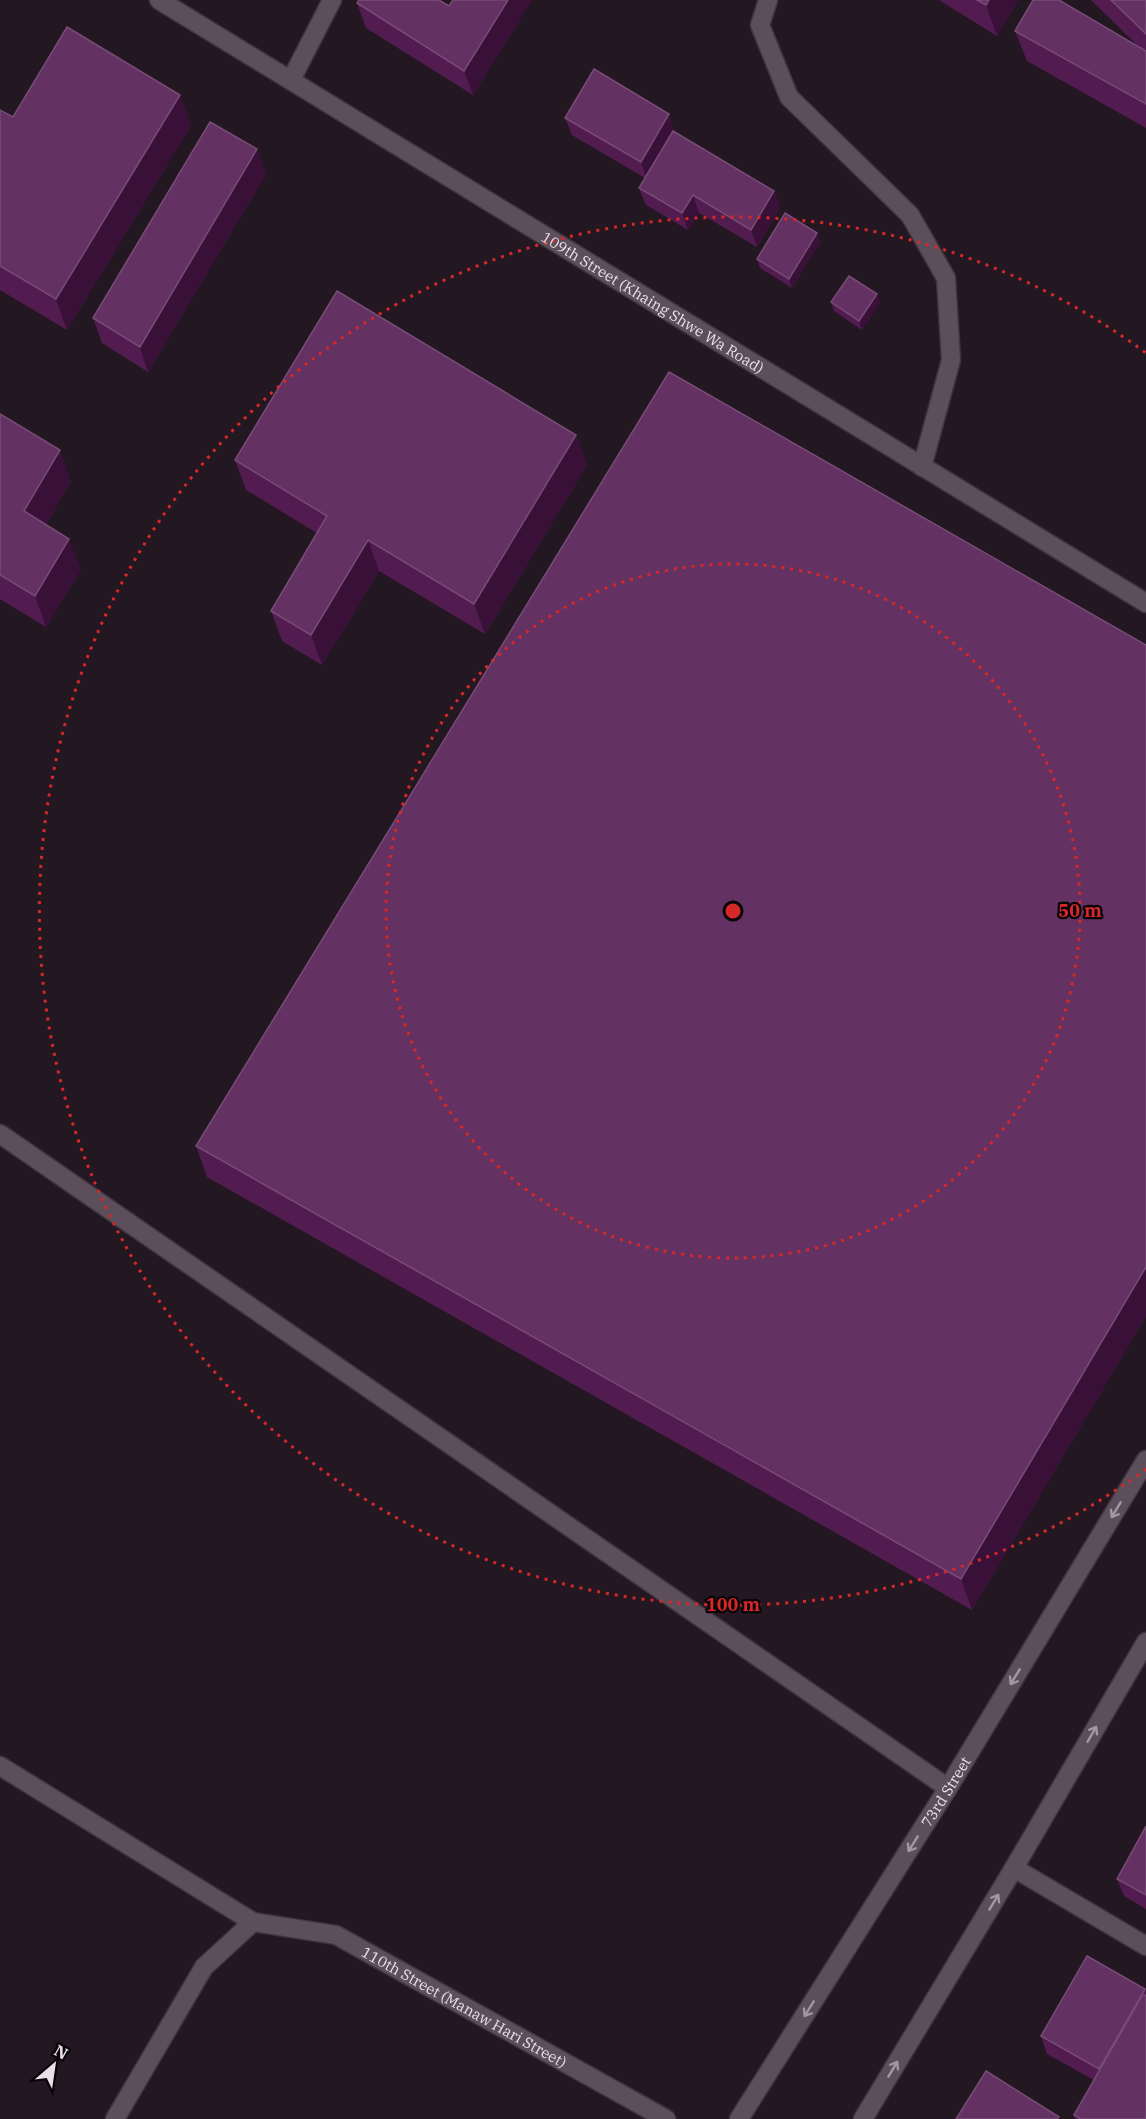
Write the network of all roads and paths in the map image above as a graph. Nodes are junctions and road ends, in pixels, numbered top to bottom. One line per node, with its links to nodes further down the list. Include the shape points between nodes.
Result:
1 (159, 0): 4 (street, 109th Street (Khaing Shwe Wa Road))
2 (332, 0): 4 (street)
3 (768, 0): 5 (street, via 760,25 789,97 910,215 946,278 951,360)
4 (291, 80): 5 (street, 109th Street (Khaing Shwe Wa Road))
5 (922, 467): 6 (street, 109th Street (Khaing Shwe Wa Road))
6 (1146, 603)
7 (0, 1134): 11 (street)
8 (1146, 1460): 11 (street, 73rd Street, one-way to 11)
9 (1146, 1642): 12 (street, one-way to 9)
10 (0, 1766): 13 (street)
11 (948, 1788): 17 (street, 73rd Street, one-way to 17)
12 (1014, 1868): 14 (street); 18 (street, one-way to 12)
13 (253, 1922): 15 (street, via 204,1967); 16 (street, 110th Street (Manaw Hari Street), via 336,1935)
14 (1146, 1946)
15 (115, 2119)
16 (666, 2119)
17 (739, 2119)
18 (862, 2119)

